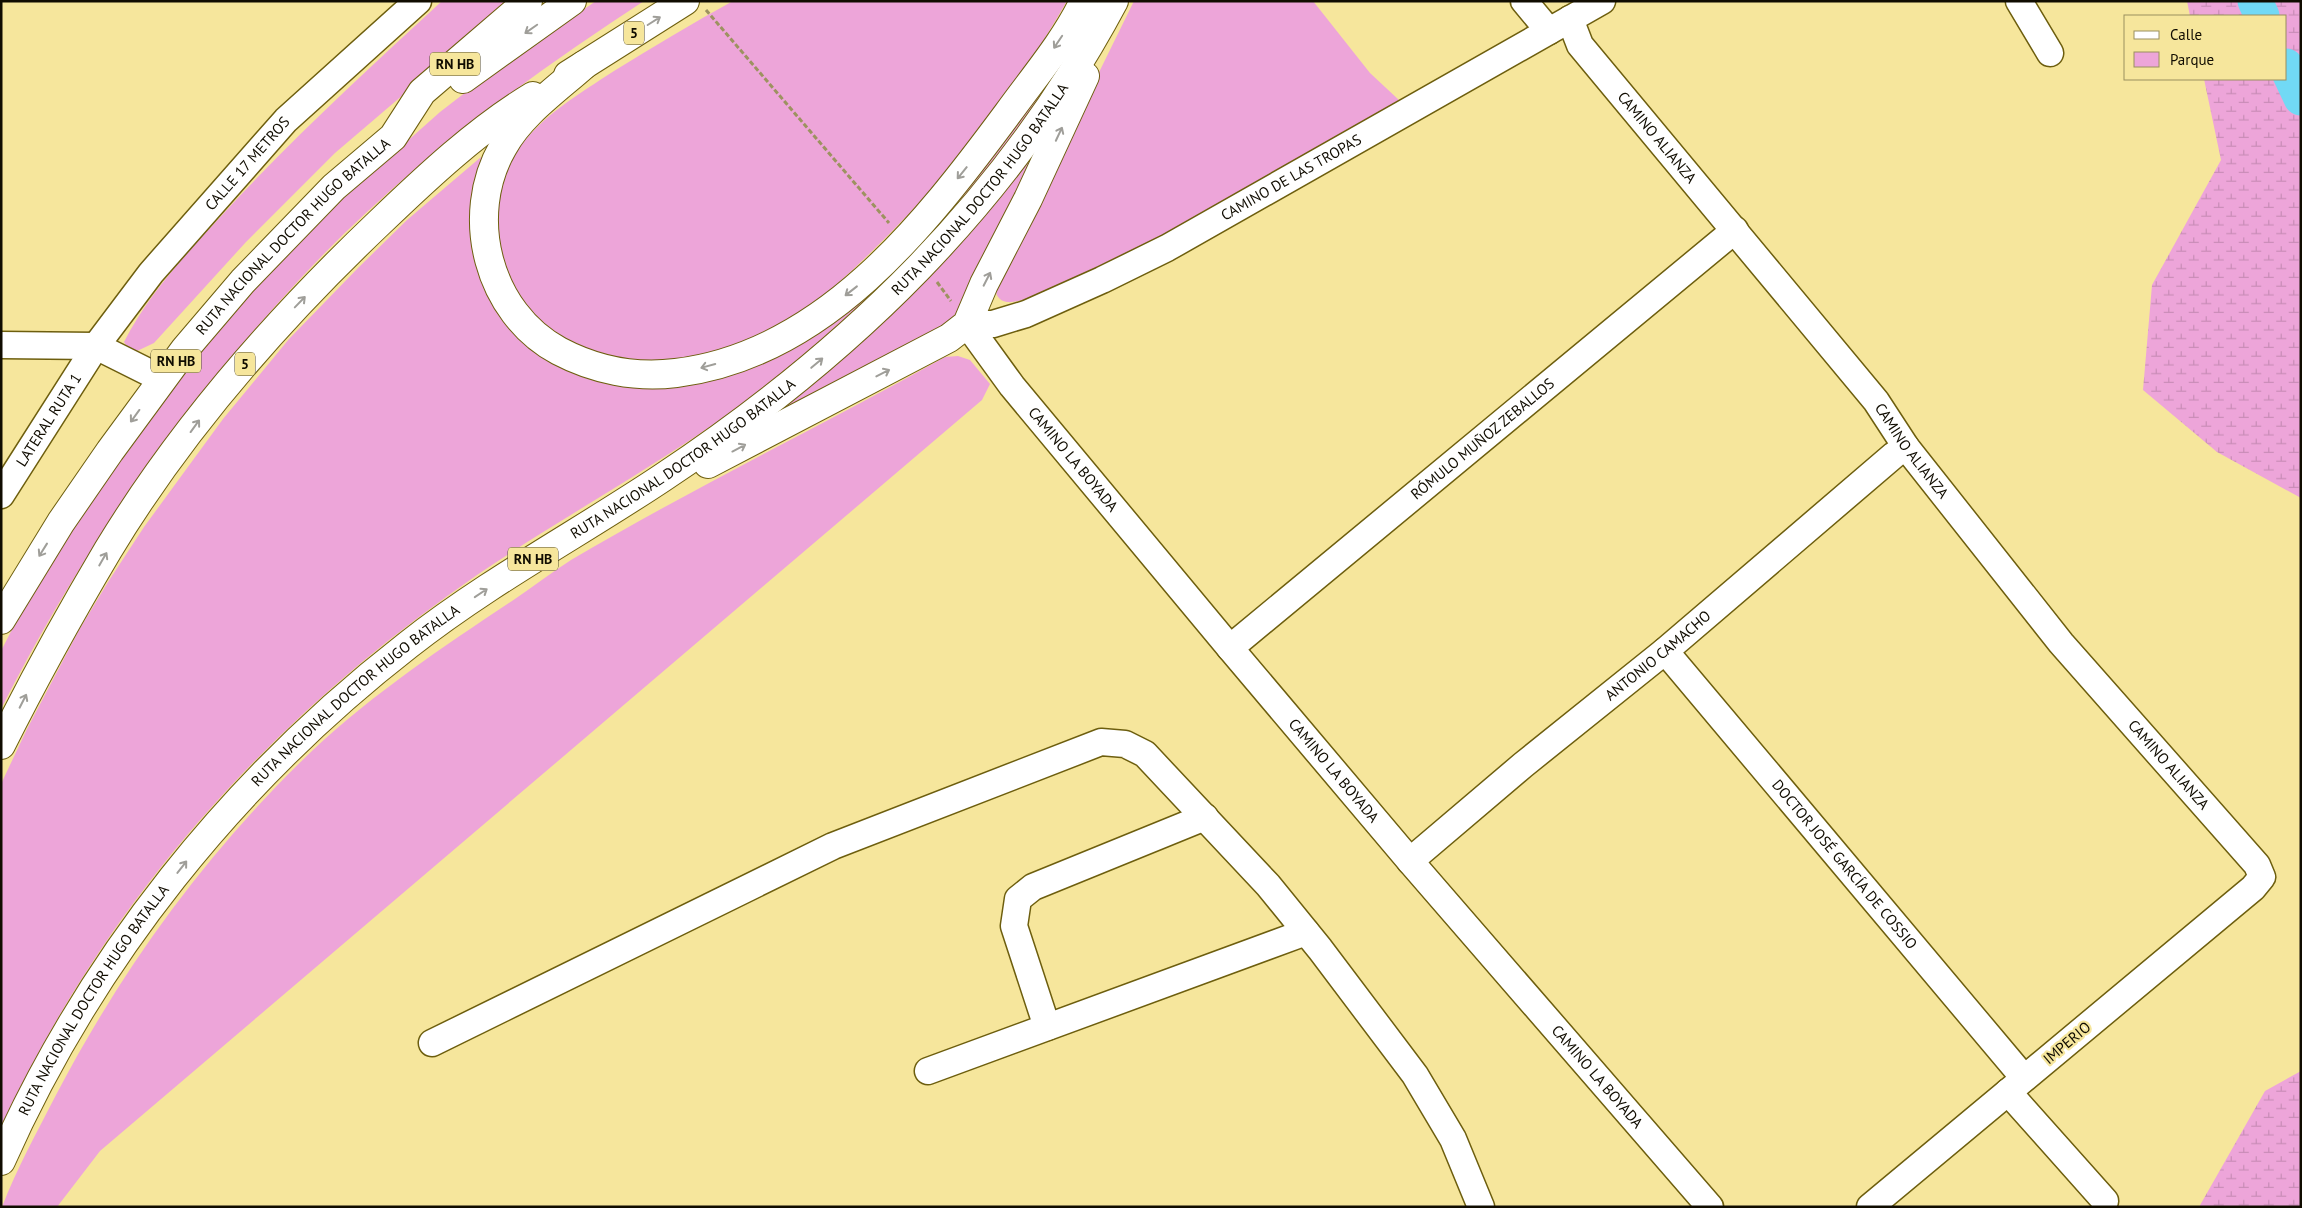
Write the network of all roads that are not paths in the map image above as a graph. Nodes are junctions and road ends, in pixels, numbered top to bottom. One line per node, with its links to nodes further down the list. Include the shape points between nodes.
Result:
1 (418, 1): 18 (street, CALLE 17 METROS, via 286,120 151,274)
2 (528, 1): 14 (highway, RUTA NACIONAL DOCTOR HUGO BATALLA / RN HB, via 422,92)
3 (572, 1): 14 (highway, one-way to 14, via 471,73)
4 (1084, 1): 13 (highway, one-way to 13, via 1042,66 971,163 929,215 856,287 786,336 725,362 676,373 624,373 582,362 558,350 536,335 518,316 488,260 484,236 486,189 503,146 526,117)
5 (1114, 1): 11 (highway, RUTA NACIONAL DOCTOR HUGO BATALLA / RN HB)
6 (1524, 1): 10 (street, CAMINO ALIANZA)
7 (1602, 1): 10 (street, CAMINO DE LAS TROPAS)
8 (2019, 1): 12 (street)
9 (695, 5): 13 (highway, 5, one-way to 9)
10 (1560, 25): 15 (street, CAMINO ALIANZA, via 1580,44); 16 (street, CAMINO DE LAS TROPAS, via 1159,252 1026,314 993,324)
11 (1097, 33): 16 (highway, one-way to 11, via 1084,79); 21 (highway, RUTA NACIONAL DOCTOR HUGO BATALLA / RN HB, one-way to 11, via 789,387 844,341 923,264 966,219 1029,136)
12 (2050, 53)
13 (584, 66): 26 (highway, 5, one-way to 13, via 38,671 108,549 202,417 272,331 346,254 459,151 512,109)
14 (393, 137): 19 (highway, RUTA NACIONAL DOCTOR HUGO BATALLA / RN HB, via 334,187 243,280)
15 (1735, 230): 20 (street, CAMINO ALIANZA, via 1876,401); 24 (street, RÓMULO MUÑOZ ZEBALLOS)
16 (967, 324): 21 (highway, one-way to 16, via 703,467 949,338); 24 (street, CAMINO LA BOYADA, via 1012,386)
17 (1, 345): 18 (street)
18 (96, 346): 19 (street); 22 (street, LATERAL RUTA 1)
19 (162, 380): 23 (highway, RUTA NACIONAL DOCTOR HUGO BATALLA / RN HB, one-way to 23, via 61,522)
20 (1906, 447): 25 (street, ANTONIO CAMACHO); 29 (street, CAMINO ALIANZA, via 2060,643 2257,865)
21 (661, 478): 35 (highway, RUTA NACIONAL DOCTOR HUGO BATALLA / RN HB, one-way to 21, via 70,1025 123,944 193,852 249,789 338,702 410,643 504,577)
22 (1, 495)
23 (1, 620)
24 (1230, 648): 28 (street, CAMINO LA BOYADA)
25 (1665, 651): 28 (street, ANTONIO CAMACHO); 34 (street, DOCTOR JOSÉ GARCÍA DE COSSIO)
26 (1, 744)
27 (1205, 818): 30 (street, via 1268,885); 31 (street, via 1033,887 1018,900 1014,926); 32 (street, via 1145,754 1125,744 1101,742 833,846)
28 (1410, 861): 38 (street, CAMINO LA BOYADA)
29 (2262, 877): 34 (street, IMPERIO, via 2253,888)
30 (1306, 932): 31 (street); 37 (street, via 1415,1075 1453,1140)
31 (1047, 1027): 33 (street)
32 (432, 1043)
33 (928, 1071)
34 (2016, 1085): 36 (street, DOCTOR JOSÉ GARCÍA DE COSSIO); 39 (street, IMPERIO)
35 (1, 1161)
36 (2105, 1201)
37 (1481, 1207)
38 (1710, 1207)
39 (1870, 1207)

